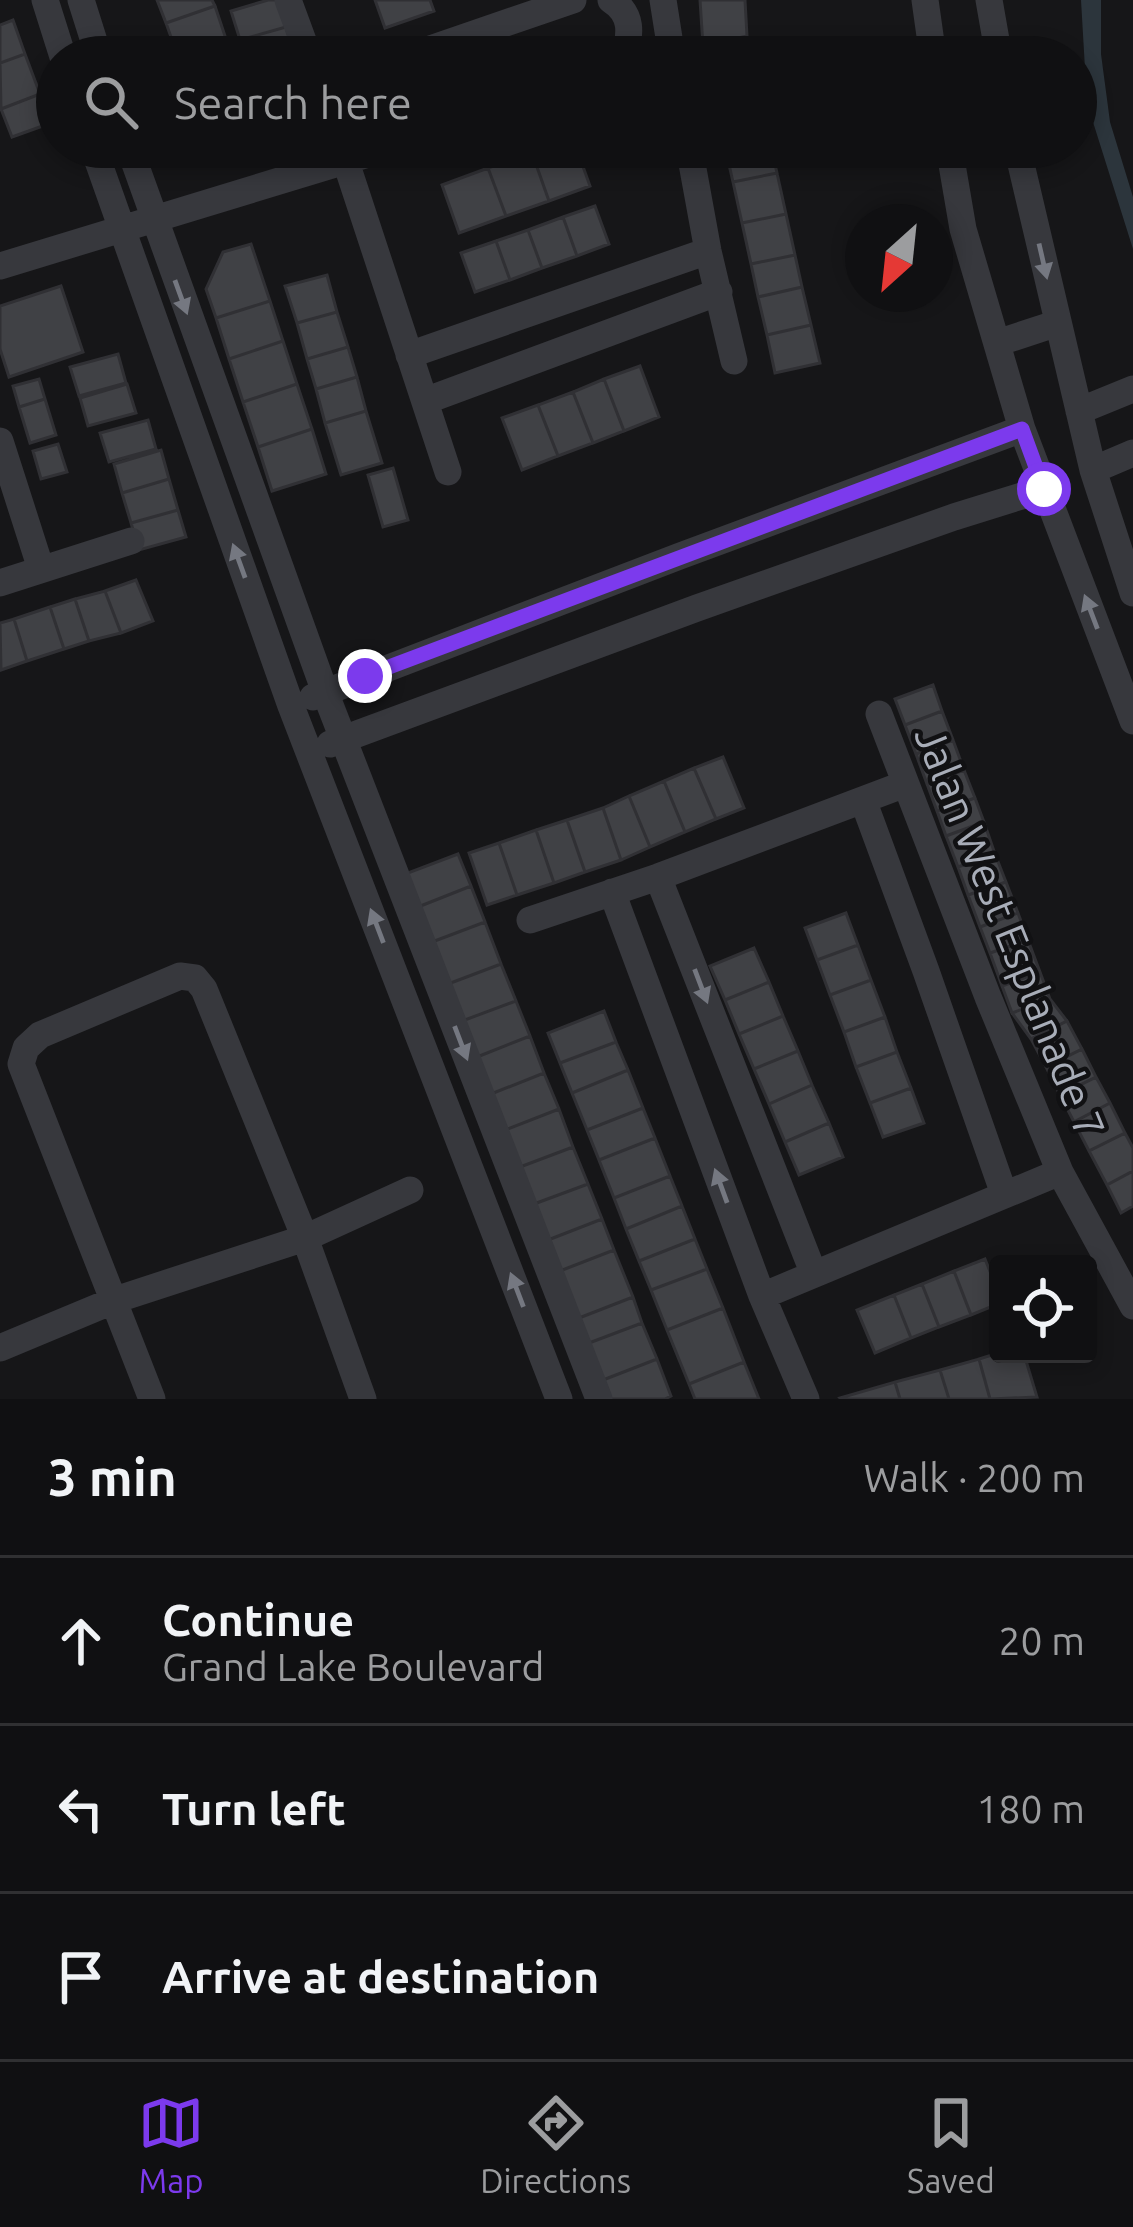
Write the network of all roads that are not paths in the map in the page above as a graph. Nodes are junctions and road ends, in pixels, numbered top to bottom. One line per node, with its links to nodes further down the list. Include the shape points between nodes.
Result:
1 (44, 0): 9 (street)
2 (81, 0): 10 (street)
3 (288, 0): 11 (street)
4 (573, 0): 12 (street)
5 (611, 0): 13 (street, via 630,23)
6 (663, 0): 14 (street)
7 (925, 0): 15 (street)
8 (989, 0): 16 (street)
9 (56, 36)
10 (92, 36)
11 (301, 36)
12 (468, 36)
13 (628, 36)
14 (669, 36)
15 (930, 36)
16 (995, 36)
17 (100, 168): 25 (street)
18 (136, 168): 24 (street)
19 (305, 168): 24 (street)
20 (347, 168): 31 (street)
21 (693, 168): 26 (street)
22 (953, 168): 30 (street)
23 (1022, 168): 29 (street, one-way to 29)
24 (153, 220): 25 (street); 48 (street, one-way to 48)
25 (120, 229): 27 (street); 49 (street, one-way to 25)
26 (709, 251): 28 (street); 31 (street)
27 (0, 266)
28 (719, 292): 32 (street); 34 (street)
29 (1058, 323): 30 (street); 35 (street)
30 (997, 343): 36 (street)
31 (409, 355): 34 (street)
32 (734, 362)
33 (1133, 389): 35 (street)
34 (425, 401): 40 (street)
35 (1079, 410): 39 (street)
36 (1022, 429): 41 (street); 48 (street)
37 (0, 441): 45 (street)
38 (1133, 453): 39 (street)
39 (1093, 470): 42 (street)
40 (448, 472)
41 (1044, 489): 44 (street); 52 (street)
42 (1114, 537): 44 (street); 47 (street)
43 (131, 541): 45 (street)
44 (1069, 555): 51 (street, one-way to 44)
45 (41, 569): 46 (street)
46 (0, 583)
47 (1133, 593)
48 (325, 692): 49 (street); 52 (street)
49 (291, 706): 53 (street)
50 (879, 714): 54 (street, Jalan West Esplanade 7)
51 (1133, 721)
52 (343, 737): 53 (street); 71 (street, one-way to 71)
53 (310, 754): 70 (street, one-way to 53)
54 (905, 784): 55 (street); 59 (street, Jalan West Esplanade 7)
55 (862, 800): 56 (street); 61 (street)
56 (658, 877): 57 (street); 63 (street, one-way to 63)
57 (612, 892): 58 (street); 64 (street, one-way to 57)
58 (530, 920)
59 (1060, 1172): 61 (street); 66 (street, Jalan West Esplanade 7)
60 (410, 1190): 62 (street)
61 (1004, 1194): 63 (street)
62 (305, 1238): 65 (street); 65 (street, via 204,988 180,976 40,1035 21,1064); 69 (street)
63 (813, 1272): 64 (street)
64 (762, 1296): 72 (street)
65 (115, 1300): 67 (street); 68 (street)
66 (1133, 1306)
67 (0, 1348)
68 (152, 1399)
69 (363, 1399)
70 (560, 1399)
71 (599, 1399)
72 (806, 1399)

